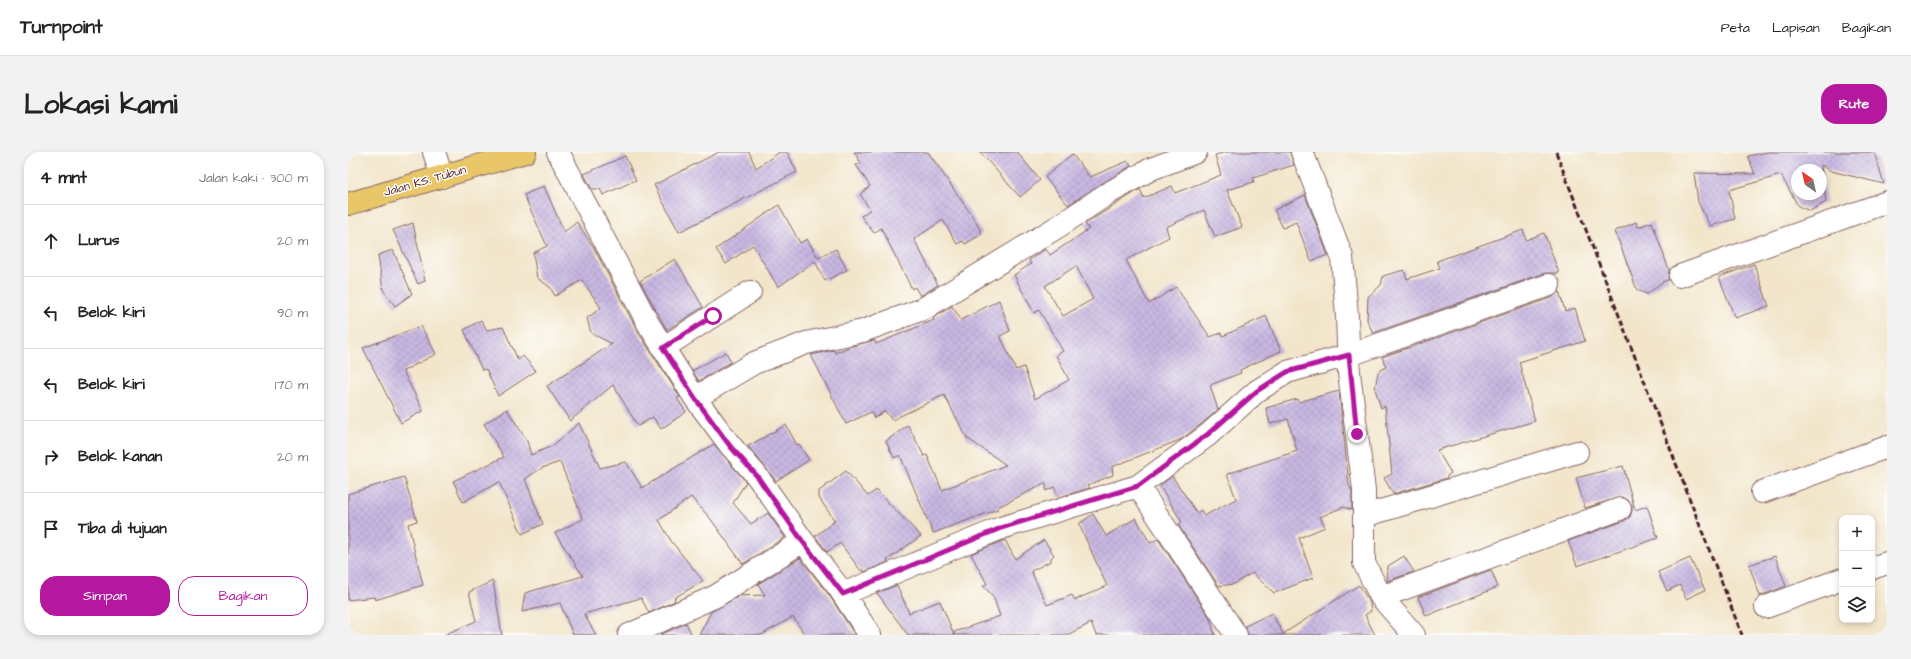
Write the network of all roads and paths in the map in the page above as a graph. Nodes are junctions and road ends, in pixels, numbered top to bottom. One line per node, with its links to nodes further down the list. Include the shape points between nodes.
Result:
1 (434, 152): 6 (street)
2 (525, 152): 6 (main road, Jalan KS. Tubun)
3 (558, 152): 12 (street)
4 (1196, 152): 14 (street, via 1151,169 1107,194 923,309 863,330 806,343 754,363)
5 (1302, 152): 13 (street, via 1342,257)
6 (442, 176): 8 (main road, Jalan KS. Tubun)
7 (1887, 202): 9 (street)
8 (348, 204)
9 (1680, 276)
10 (1549, 285): 13 (street)
11 (750, 292): 12 (street)
12 (663, 348): 14 (street)
13 (1349, 355): 17 (street, via 1287,372 1257,391 1208,434); 20 (street, via 1364,490)
14 (695, 398): 21 (street, via 730,446 757,476)
15 (1887, 447): 18 (street)
16 (1577, 452): 20 (street)
17 (1138, 486): 25 (street, via 1001,528); 30 (street)
18 (1762, 492)
19 (1620, 509): 26 (street)
20 (1364, 516): 26 (street, via 1364,563)
21 (803, 542): 25 (street); 28 (street, via 716,596)
22 (1887, 563): 23 (street)
23 (1875, 567)
24 (1839, 580): 27 (street)
25 (843, 594): 29 (street)
26 (1381, 597): 31 (street)
27 (1766, 607)
28 (629, 635)
29 (870, 635)
30 (1236, 635)
31 (1414, 635)

